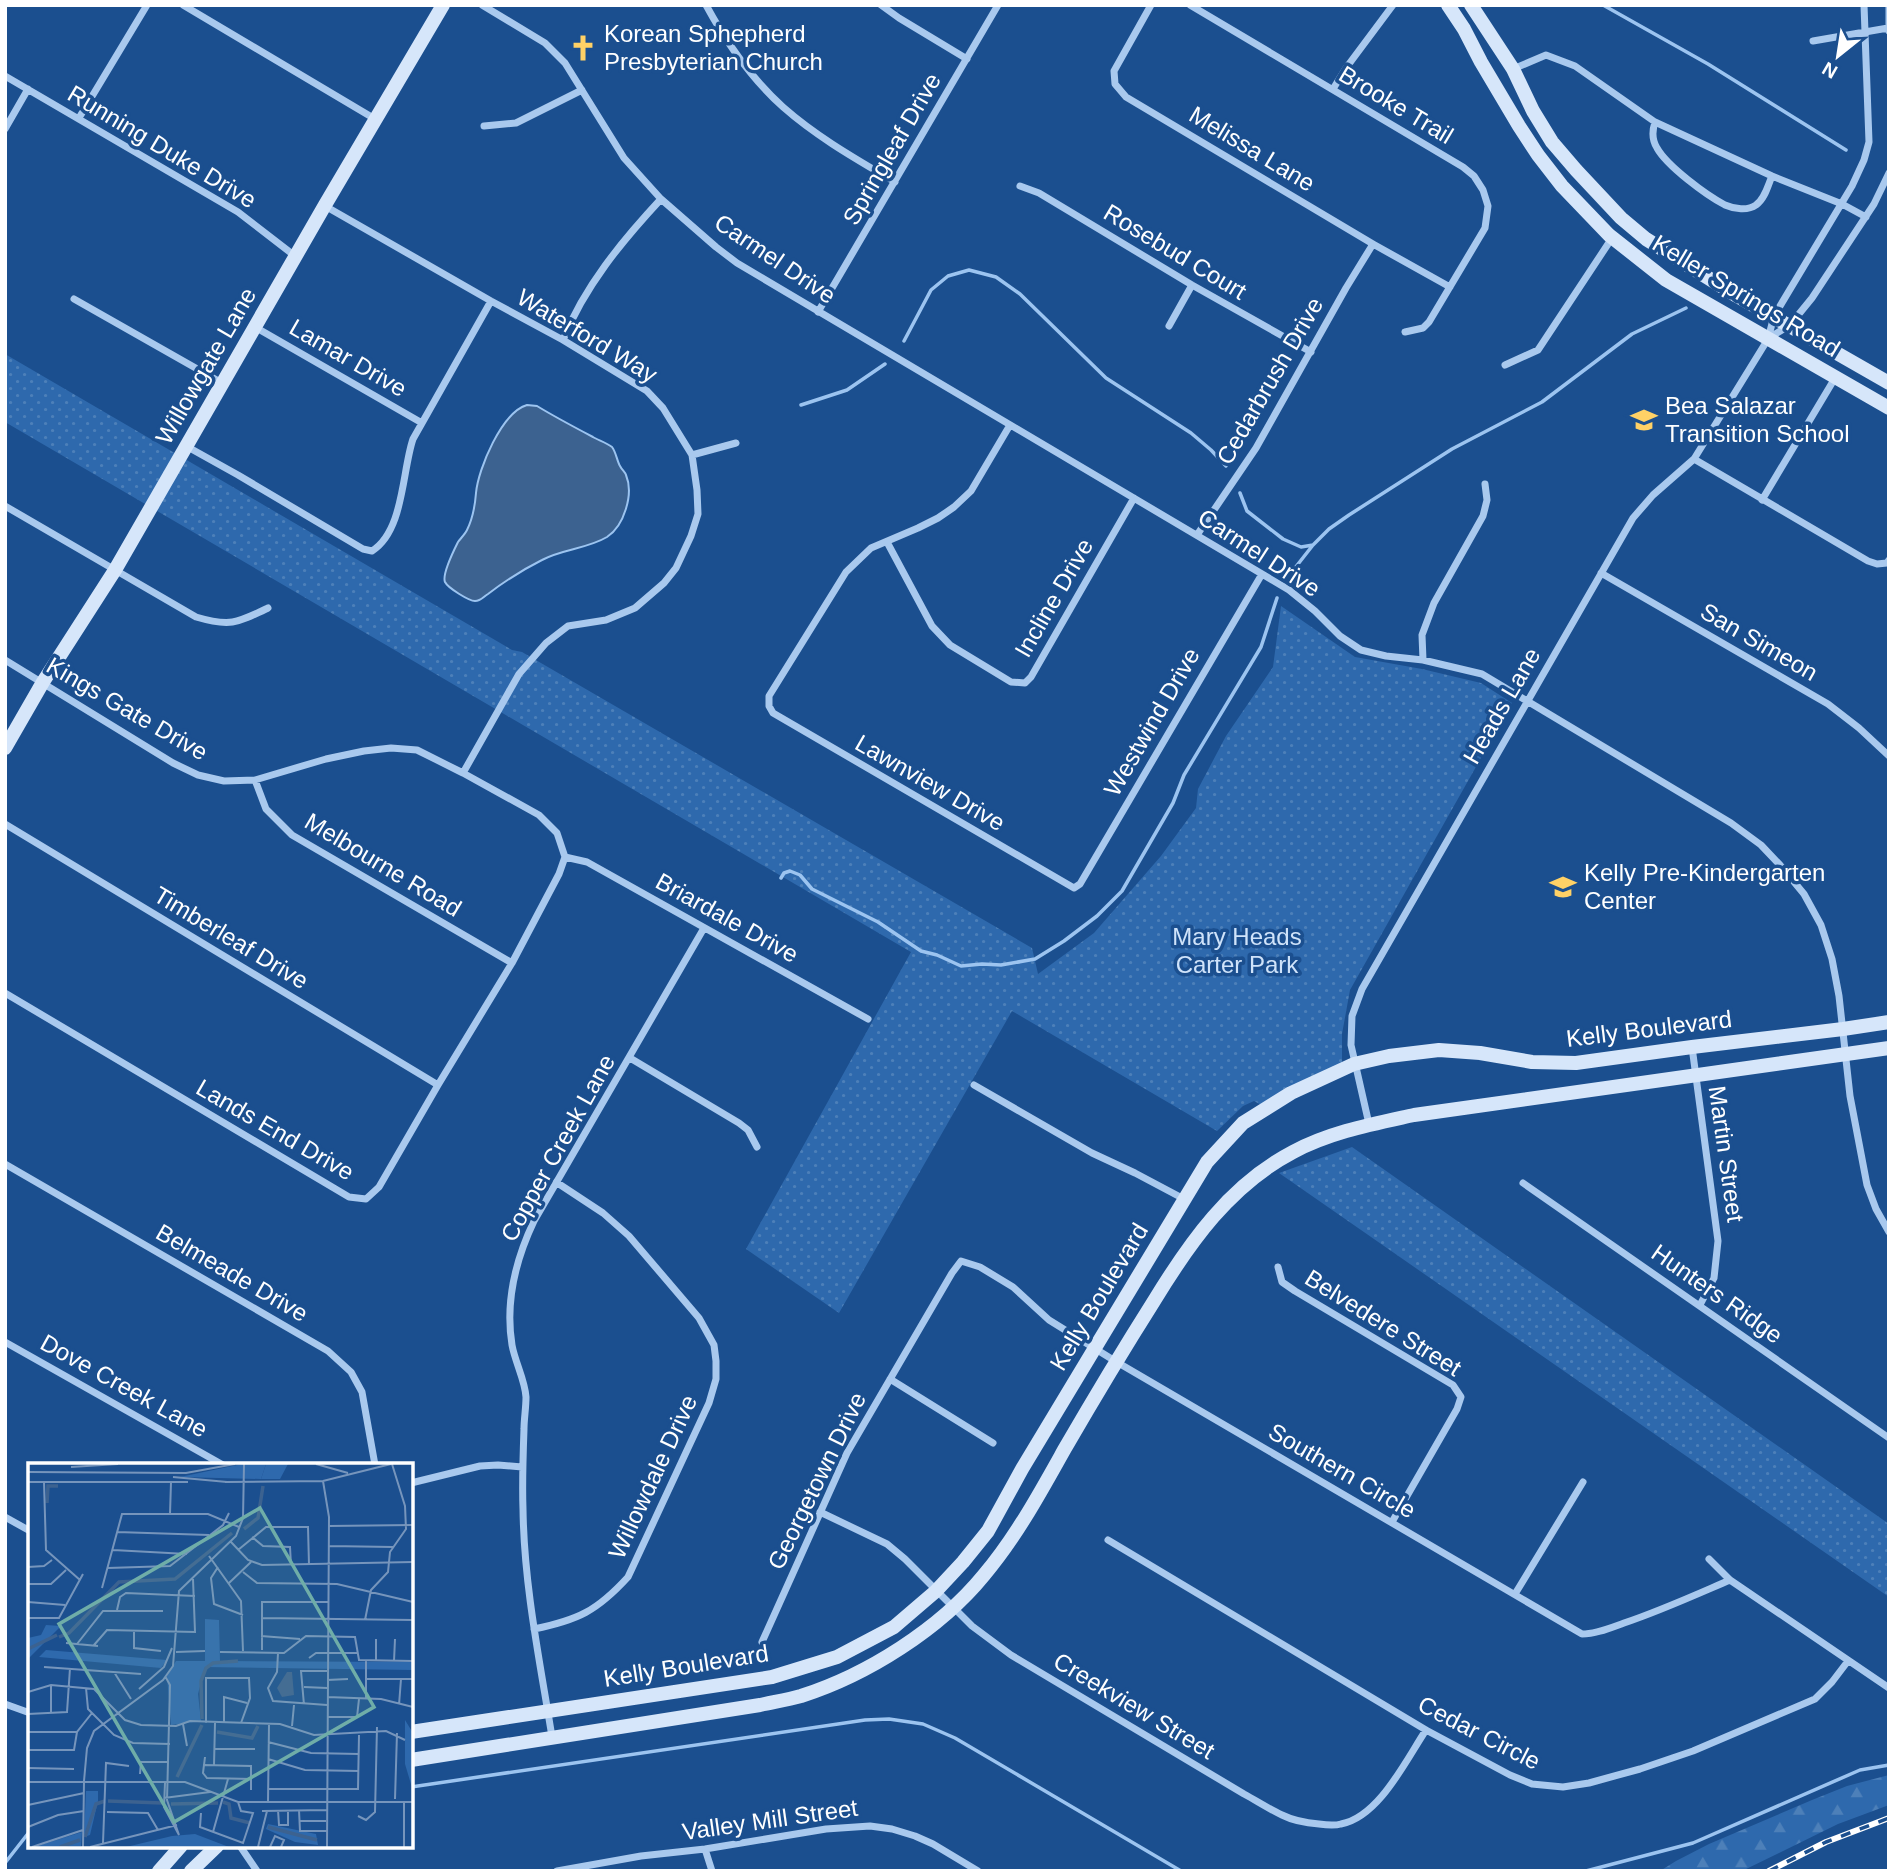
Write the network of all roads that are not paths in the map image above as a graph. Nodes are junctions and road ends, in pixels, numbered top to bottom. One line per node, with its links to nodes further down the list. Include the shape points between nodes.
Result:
1 (147, 5): 24 (street)
2 (183, 5): 25 (street)
3 (443, 5): 25 (main road, Willowgate Lane)
4 (482, 5): 23 (street, Carmel Drive, via 545,43)
5 (706, 5): 31 (street, via 752,75 783,107 834,146)
6 (881, 5): 18 (street)
7 (998, 5): 18 (street, Springleaf Drive)
8 (1151, 5): 38 (street, Melissa Lane, via 1114,71 1121,92)
9 (1190, 5): 22 (street, Brooke Trail)
10 (1393, 5): 22 (street)
11 (1448, 5): 37 (main road, Keller Springs Road, via 1538,155)
12 (1471, 5): 19 (main road, Keller Springs Road)
13 (1864, 5): 16 (street)
14 (1889, 5): 15 (street)
15 (1888, 30): 16 (street)
16 (1864, 33): 17 (street); 34 (street, via 1869,142)
17 (1813, 41)
18 (967, 59): 31 (street, Springleaf Drive)
19 (1513, 69): 26 (street, via 1546,55 1575,66); 45 (main road, Keller Springs Road, via 1552,142 1621,218 1646,239)
20 (5, 76): 21 (street, Running Duke Drive)
21 (28, 89): 24 (street, Running Duke Drive); 28 (street)
22 (1333, 89): 41 (street, Brooke Trail, via 1463,167 1483,190 1488,206 1483,233)
23 (582, 90): 27 (street, via 516,123); 33 (street, Carmel Drive, via 625,158)
24 (79, 118): 39 (street, Running Duke Drive, via 239,212)
25 (375, 119): 35 (main road, Willowgate Lane)
26 (1655, 122): 30 (street); 30 (street, via 1656,147 1665,159 1726,205 1738,209 1756,205)
27 (484, 126)
28 (5, 129)
29 (1889, 173): 36 (street)
30 (1772, 176): 34 (street)
31 (895, 182): 44 (street, Springleaf Drive)
32 (1020, 187): 40 (street, Rosebud Court, via 1039,193)
33 (661, 200): 44 (street, Carmel Drive, via 737,263); 51 (street, via 607,262)
34 (1842, 204): 36 (street); 45 (street)
35 (325, 205): 39 (main road, Willowgate Lane); 43 (street, Waterford Way)
36 (1866, 217): 47 (street)
37 (1612, 238): 50 (main road, Keller Springs Road, via 1666,280); 53 (street, via 1538,350)
38 (1373, 244): 41 (street, Melissa Lane); 52 (street, Cedarbrush Drive)
39 (295, 257): 48 (main road, Willowgate Lane)
40 (1192, 285): 46 (street); 52 (street, Rosebud Court)
41 (1450, 287): 49 (street, Brooke Trail, via 1423,328)
42 (74, 299): 55 (street)
43 (491, 301): 51 (street, Waterford Way); 58 (street)
44 (818, 312): 59 (street, Carmel Drive)
45 (1774, 316): 47 (main road, Keller Springs Road); 50 (street)
46 (1169, 326)
47 (1790, 326): 50 (street); 56 (main road, Keller Springs Road)
48 (255, 327): 55 (main road, Willowgate Lane); 58 (street, Lamar Drive)
49 (1405, 332)
50 (1768, 339): 54 (main road, Keller Springs Road); 63 (street, Heads Lane)
51 (563, 340): 62 (street, Waterford Way, via 647,391)
52 (1311, 352): 68 (street, Cedarbrush Drive, via 1256,448)
53 (1505, 365)
54 (1836, 377): 57 (main road, Keller Springs Road); 66 (street)
55 (222, 383): 61 (main road, Willowgate Lane)
56 (1889, 383)
57 (1889, 408)
58 (422, 424): 61 (street, via 408,454 396,514 372,551)
59 (1010, 425): 65 (street, Carmel Drive); 69 (street, via 971,491 938,518)
60 (736, 443): 62 (street)
61 (185, 446): 71 (main road, Willowgate Lane)
62 (692, 455): 81 (street, Waterford Way, via 698,514 676,568 635,608 606,620 568,626 546,643 519,674)
63 (1694, 459): 66 (street); 72 (street, Heads Lane, via 1633,518)
64 (1485, 484): 76 (street, via 1483,516 1434,603 1422,635)
65 (1134, 498): 68 (street, Carmel Drive); 69 (street, Incline Drive, via 1025,683 1011,682 950,645 932,626)
66 (1762, 500): 70 (street, via 1868,561)
67 (5, 506): 71 (street)
68 (1196, 535): 73 (street, Carmel Drive)
69 (887, 542): 85 (street, Lawnview Drive, via 871,548 846,572 769,696 769,706 773,713)
70 (1889, 560)
71 (115, 570): 74 (street, via 196,617 215,622 240,622); 77 (main road, Willowgate Lane)
72 (1601, 573): 78 (street, Heads Lane); 80 (street, San Simeon, via 1828,704)
73 (1262, 574): 76 (street, Carmel Drive, via 1289,590 1361,650); 85 (street, Westwind Drive)
74 (268, 608)
75 (5, 660): 77 (street, Kings Gate Drive)
76 (1423, 660): 78 (street, Carmel Drive, via 1482,674)
77 (43, 682): 79 (main road, Willowgate Lane); 82 (street, Kings Gate Drive, via 198,775 224,781)
78 (1527, 701): 91 (street, Carmel Drive, via 1761,845 1804,894 1821,925 1832,959); 96 (street, Heads Lane, via 1362,989 1352,1016)
79 (5, 748)
80 (1889, 756)
81 (463, 773): 82 (street, Kings Gate Drive, via 417,750 391,748 326,759); 84 (street, Kings Gate Drive, via 539,815 557,833)
82 (255, 780): 87 (street, Melbourne Road, via 266,809 292,835)
83 (5, 824): 98 (street, Timberleaf Drive)
84 (565, 857): 86 (street, Briardale Drive, via 587,862); 87 (street, Lands End Drive)
85 (1074, 888)
86 (704, 928): 89 (street, Briardale Drive); 95 (street, Copper Creek Lane)
87 (512, 963): 98 (street, Lands End Drive)
88 (5, 993): 98 (street, Lands End Drive, via 349,1197 366,1199 379,1186)
89 (868, 1019)
90 (1889, 1022): 91 (main road, Kelly Boulevard)
91 (1843, 1029): 92 (main road, Kelly Boulevard); 94 (street, Carmel Drive)
92 (1692, 1046): 96 (main road, Kelly Boulevard, via 1576,1063 1439,1049); 97 (street, Martin Street)
93 (1889, 1048): 94 (main road, Kelly Boulevard)
94 (1846, 1055): 97 (main road, Kelly Boulevard); 106 (street, Carmel Drive, via 1867,1185)
95 (630, 1058): 101 (street, via 739,1123); 103 (street, Copper Creek Lane)
96 (1354, 1064): 100 (street, Heads Lane); 105 (main road, Kelly Boulevard, via 1291,1093 1242,1123 1207,1162)
97 (1696, 1076): 100 (main road, Kelly Boulevard); 109 (street, Martin Street, via 1718,1241 1714,1278)
98 (438, 1085)
99 (974, 1085): 105 (street)
100 (1368, 1124): 113 (main road, Kelly Boulevard, via 1293,1152 1240,1189 1193,1241)
101 (757, 1147)
102 (5, 1164): 118 (street, Belmeade Drive, via 328,1351 351,1372 362,1392)
103 (556, 1182): 119 (street, Copper Creek Lane, via 524,1242 511,1290 512,1347 526,1395); 132 (street, Willowdale Drive, via 629,1236 699,1318 714,1345 716,1379 628,1577 592,1610)
104 (1523, 1183): 109 (street, Hunters Ridge)
105 (1184, 1199): 111 (main road, Kelly Boulevard)
106 (1889, 1232)
107 (1278, 1267): 124 (street, Belvedere Street, via 1282,1282 1295,1292 1453,1385 1461,1397)
108 (955, 1269): 111 (street, Southern Circle, via 961,1261 980,1267); 114 (street, Georgetown Drive)
109 (1700, 1305): 115 (street, Hunters Ridge)
110 (8, 1343): 112 (street); 117 (street, Dove Creek Lane)
111 (1094, 1349): 113 (street, Southern Circle); 129 (main road, Kelly Boulevard, via 988,1531)
112 (5, 1353)
113 (1115, 1361): 124 (street, Southern Circle); 131 (main road, Kelly Boulevard, via 1008,1544)
114 (890, 1379): 116 (street); 122 (street, Georgetown Drive, via 846,1453)
115 (1889, 1438)
116 (993, 1443)
117 (219, 1463)
118 (375, 1463)
119 (522, 1467): 121 (street, via 480,1466); 132 (street, Copper Creek Lane)
120 (1583, 1482): 130 (street)
121 (413, 1483)
122 (820, 1512): 129 (street, Creekview Street, via 887,1544); 133 (street, Georgetown Drive)
123 (5, 1517): 125 (street)
124 (1392, 1522): 130 (street, Southern Circle)
125 (28, 1530)
126 (1108, 1540): 139 (street, Cedar Circle)
127 (1709, 1559): 128 (street)
128 (1730, 1580): 130 (street, Southern Circle, via 1588,1634); 134 (street)
129 (936, 1591): 131 (street, Creekview Street); 137 (main road, Kelly Boulevard, via 894,1627 838,1657 804,1668)
130 (1515, 1594)
131 (952, 1608): 139 (street, Creekview Street, via 1011,1655 1272,1810 1305,1824 1341,1824 1372,1807); 141 (main road, Kelly Boulevard, via 867,1668 800,1696)
132 (534, 1629): 137 (street, Copper Creek Lane)
133 (762, 1642)
134 (1848, 1661): 135 (street); 139 (street, Cedar Circle, via 1815,1699 1788,1712 1651,1766 1589,1783 1563,1787 1532,1784)
135 (1889, 1688)
136 (5, 1704): 138 (street)
137 (548, 1710): 140 (main road, Kelly Boulevard); 141 (street, Copper Creek Lane)
138 (28, 1712)
139 (1426, 1730)
140 (413, 1732)
141 (553, 1738): 142 (main road, Kelly Boulevard)
142 (413, 1760)
143 (179, 1848): 147 (main road)
144 (214, 1848): 148 (main road)
145 (241, 1848): 149 (street)
146 (705, 1849): 150 (street, Valley Mill Street); 151 (street); 152 (street, Valley Mill Street, via 870,1826 915,1836)
147 (159, 1871)
148 (191, 1871)
149 (257, 1871)
150 (557, 1871)
151 (712, 1871)
152 (978, 1871)

